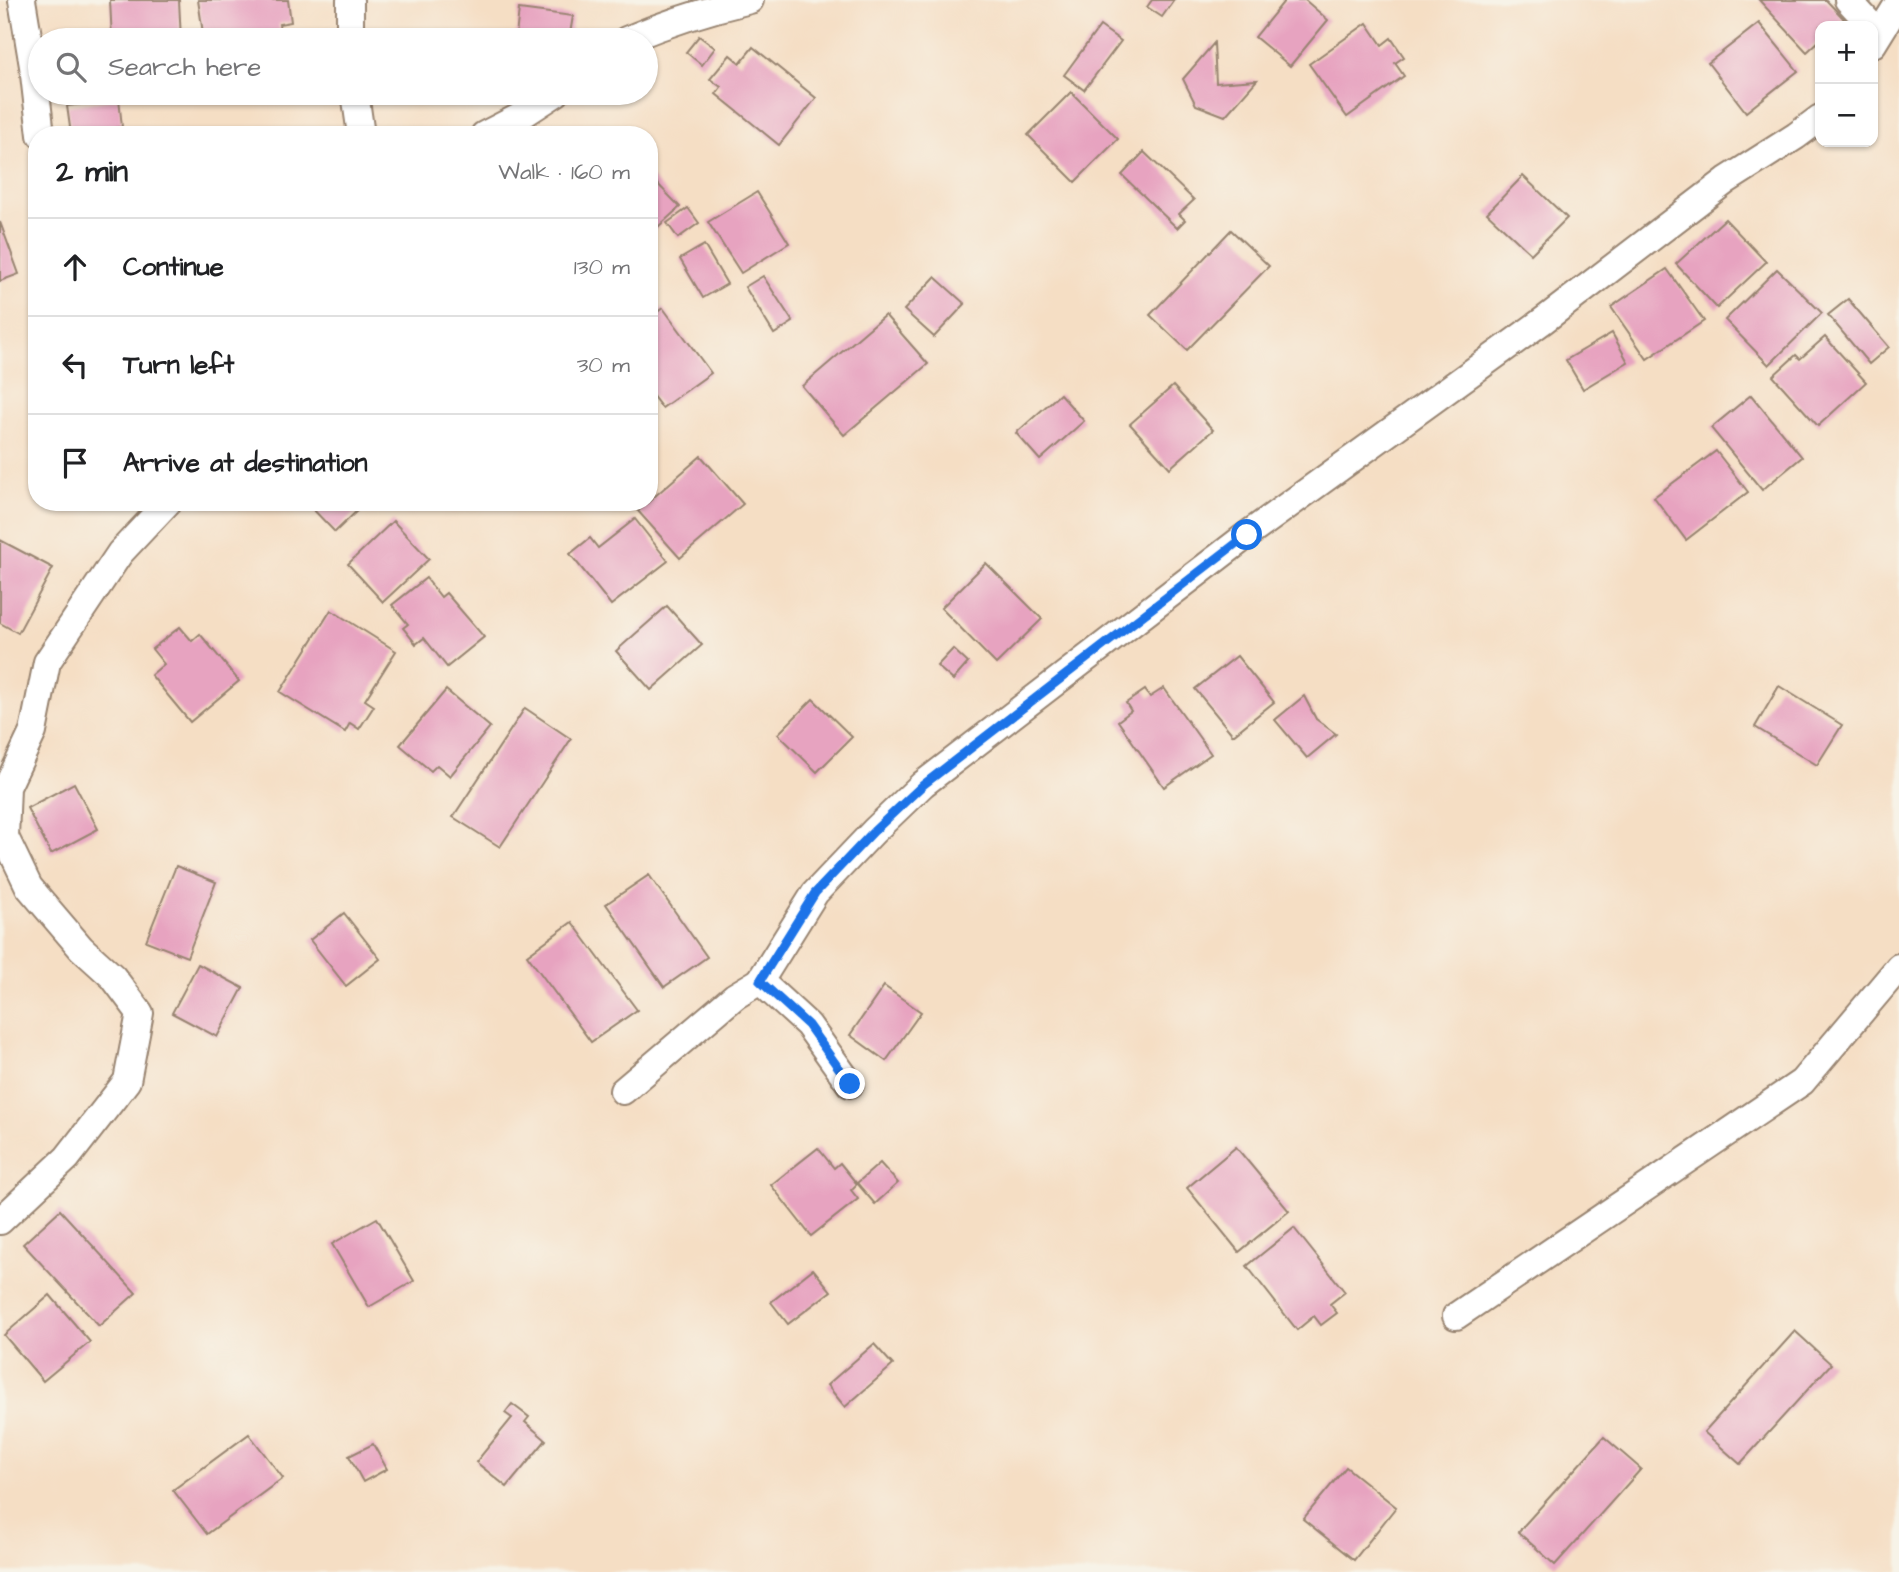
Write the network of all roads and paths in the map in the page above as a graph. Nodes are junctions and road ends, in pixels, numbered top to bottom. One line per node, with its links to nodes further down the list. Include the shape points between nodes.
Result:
1 (22, 0): 10 (street)
2 (350, 0): 7 (street)
3 (750, 0): 8 (street)
4 (1848, 0): 6 (street)
5 (1899, 2): 9 (street)
6 (1865, 21)
7 (350, 28)
8 (653, 28)
9 (1878, 28)
10 (28, 36)
11 (38, 105): 15 (street)
12 (357, 105): 16 (street)
13 (538, 105): 17 (street)
14 (1815, 122): 20 (street, via 1727,180 1544,320 1247,535 923,785 815,893)
15 (40, 126)
16 (360, 126)
17 (502, 126)
18 (159, 511): 23 (street, via 120,554 47,662 33,732 7,787 5,837 29,887 81,948 113,977 139,1013 127,1081 67,1158)
19 (1899, 967): 24 (street, via 1802,1082)
20 (760, 981): 21 (street, via 808,1025); 22 (street, via 735,996)
21 (850, 1084)
22 (622, 1091)
23 (0, 1221)
24 (1456, 1317)

